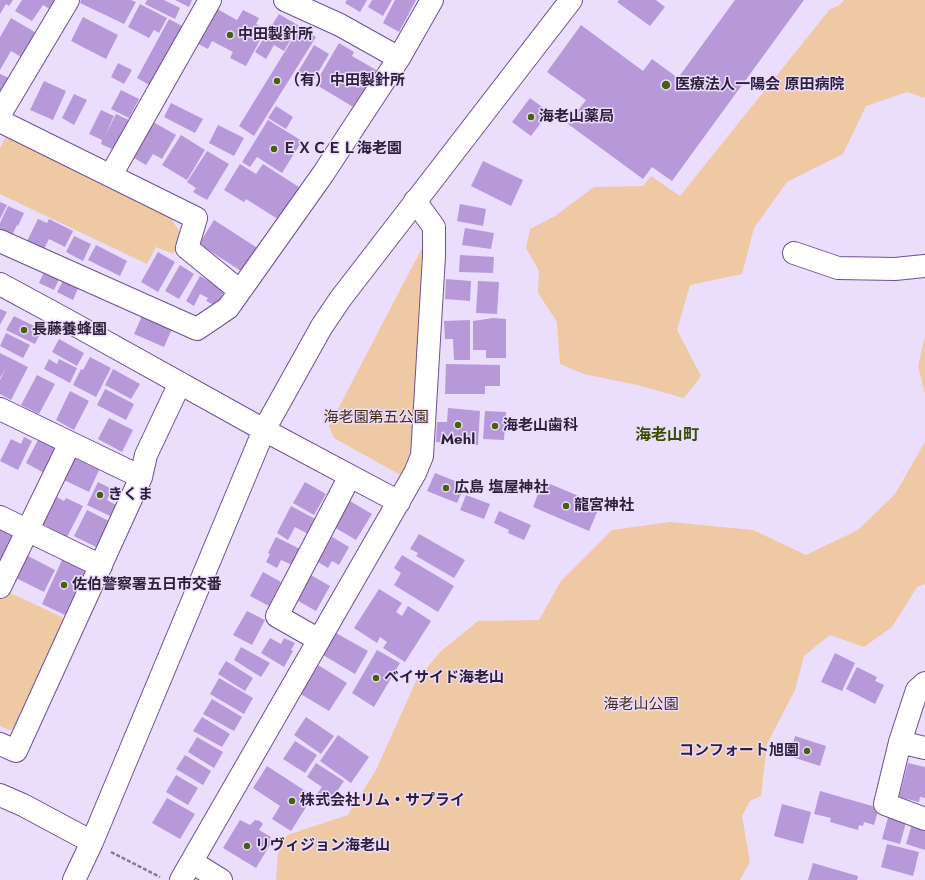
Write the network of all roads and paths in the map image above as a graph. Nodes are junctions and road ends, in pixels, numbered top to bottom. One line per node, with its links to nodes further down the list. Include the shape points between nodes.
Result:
1 (68, 0): 7 (street)
2 (210, 0): 9 (street)
3 (285, 0): 6 (street, via 340,25)
4 (432, 0): 6 (street)
5 (571, 0): 10 (street)
6 (398, 58): 15 (street, via 323,174)
7 (0, 114)
8 (0, 121): 9 (street)
9 (111, 175): 15 (street, via 196,218 187,248)
10 (415, 201): 18 (street, via 322,326); 22 (street, via 434,227 433,263 422,456)
11 (0, 241): 15 (street, via 197,329 228,308)
12 (794, 253): 13 (street, via 838,268 895,270)
13 (925, 266)
14 (0, 284): 16 (street)
15 (240, 291)
16 (180, 383): 18 (street); 21 (street, via 146,456)
17 (0, 409): 19 (street)
18 (264, 430): 20 (street); 34 (street)
19 (70, 443): 21 (street); 24 (street)
20 (350, 476): 22 (street); 27 (street, via 277,616)
21 (141, 477): 25 (street)
22 (399, 502): 27 (street)
23 (0, 517): 24 (street)
24 (28, 530): 25 (street); 26 (street)
25 (101, 566): 30 (street, via 16,751)
26 (0, 587)
27 (319, 640): 35 (street)
28 (925, 683): 29 (street, via 917,690)
29 (900, 742): 31 (street); 33 (street, via 885,804)
30 (0, 744)
31 (925, 748)
32 (0, 795): 34 (street)
33 (925, 819)
34 (100, 846): 36 (street); 37 (path)
35 (186, 871): 38 (street)
36 (74, 880)
37 (167, 880)
38 (221, 880)

